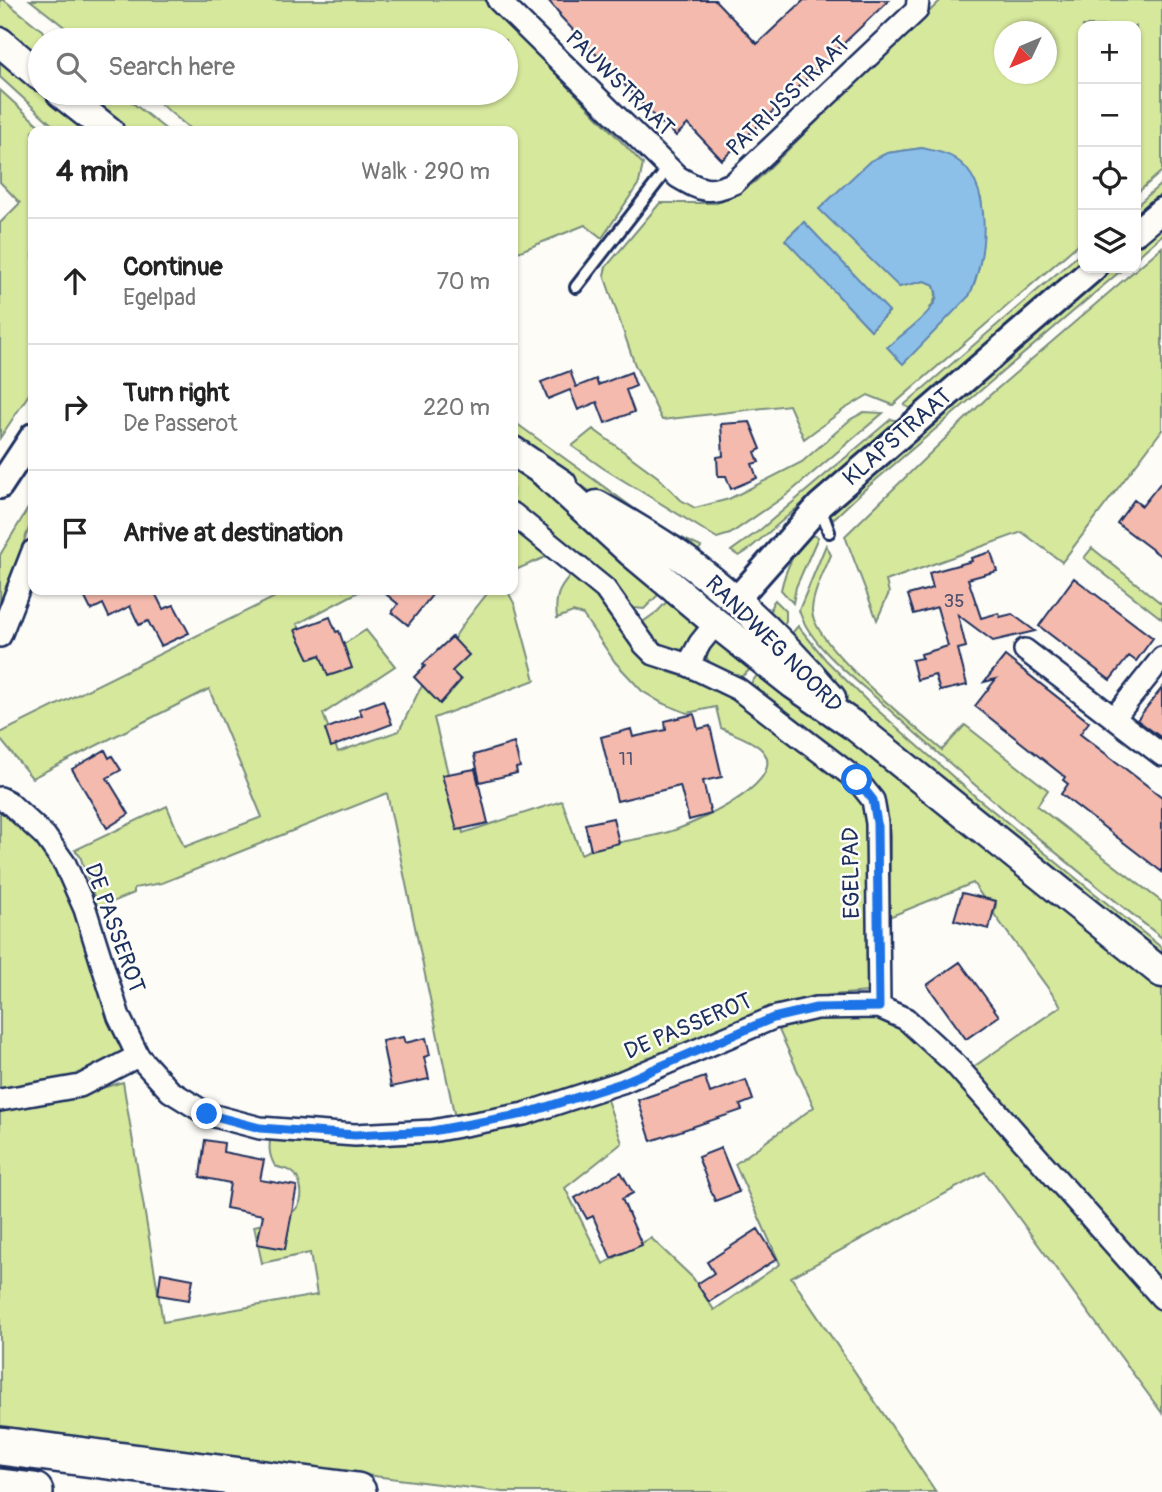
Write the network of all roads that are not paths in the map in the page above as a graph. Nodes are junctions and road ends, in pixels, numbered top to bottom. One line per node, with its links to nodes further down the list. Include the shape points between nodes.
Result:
1 (498, 0): 7 (street, PAUWSTRAAT)
2 (918, 0): 8 (street, PATRIJSSTRAAT, via 917,10 734,183)
3 (0, 42): 4 (main road)
4 (28, 66)
5 (76, 105): 6 (main road)
6 (102, 126)
7 (669, 167): 8 (street, PAUWSTRAAT, via 696,188); 12 (lane)
8 (714, 192)
9 (1162, 210): 10 (street)
10 (1141, 228)
11 (1088, 273): 17 (street, KLAPSTRAAT)
12 (576, 287)
13 (28, 444): 16 (street)
14 (518, 454): 15 (main road, RANDWEG NOORD)
15 (546, 474): 21 (main road, RANDWEG NOORD, via 659,541); 22 (main road, RANDWEG NOORD)
16 (0, 486)
17 (820, 505): 19 (lane); 21 (street, KLAPSTRAAT)
18 (518, 518): 26 (street, EGELPAD, via 605,589 654,654)
19 (829, 533)
20 (28, 564): 23 (street)
21 (736, 600): 22 (main road, KLAPSTRAAT); 28 (main road, RANDWEG NOORD)
22 (716, 623): 26 (street); 28 (main road, RANDWEG NOORD)
23 (0, 636)
24 (1025, 650): 27 (street)
25 (1162, 657): 27 (street)
26 (688, 665): 32 (street, EGELPAD, via 738,689 857,780 873,800)
27 (1114, 718): 29 (street)
28 (856, 727): 31 (main road, RANDWEG NOORD)
29 (1162, 754)
30 (0, 798): 33 (street, DE PASSEROT, via 45,836 65,864 85,909 119,1017)
31 (1162, 973)
32 (879, 1007): 33 (street, DE PASSEROT, via 816,1008 773,1018 622,1083 524,1114 432,1131 355,1135 260,1128 207,1114 170,1091); 35 (street, DE PASSEROT, via 906,1019 954,1063)
33 (138, 1056): 34 (street, via 80,1086)
34 (0, 1100)
35 (1162, 1298)
36 (0, 1446): 39 (highway)
37 (0, 1488): 38 (highway)
38 (34, 1492)
39 (357, 1492)

